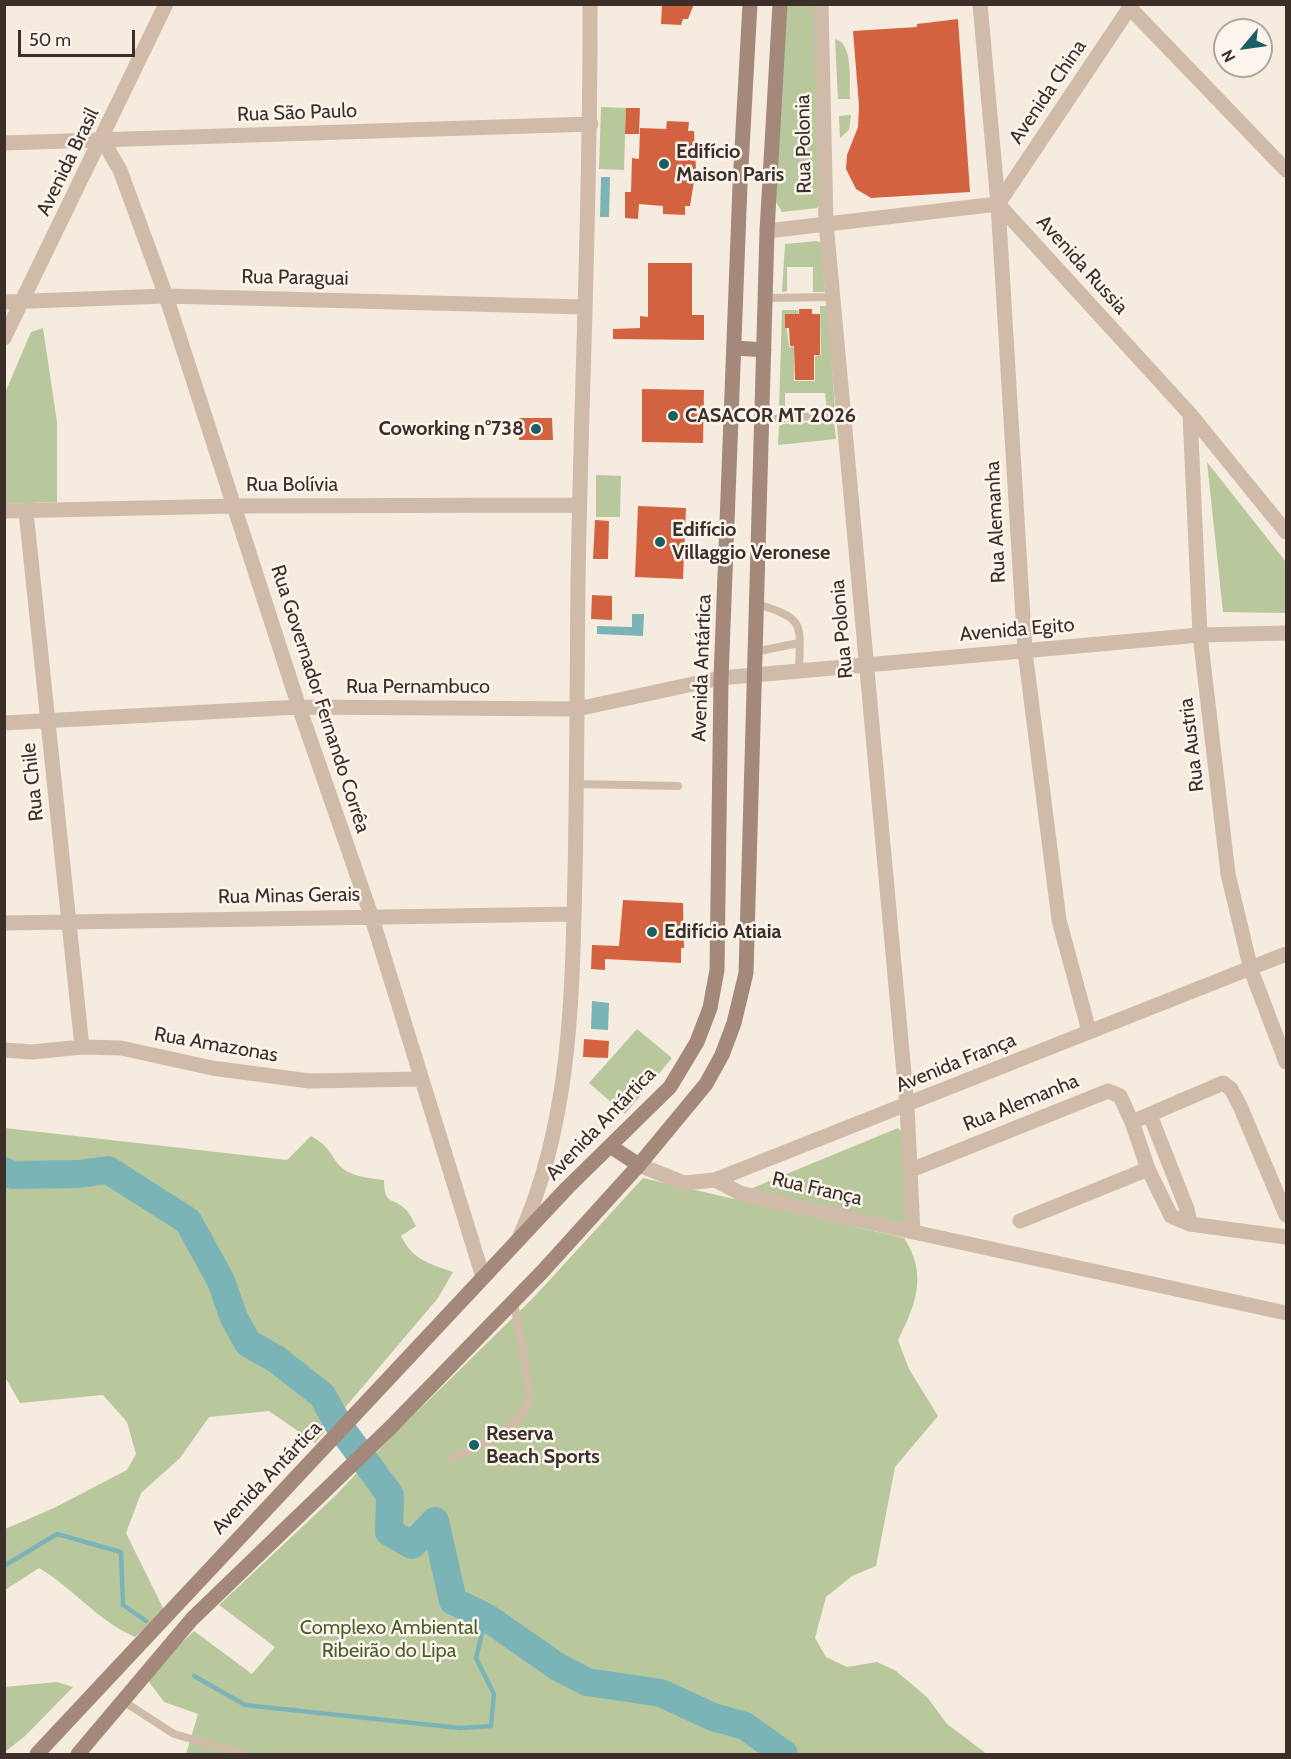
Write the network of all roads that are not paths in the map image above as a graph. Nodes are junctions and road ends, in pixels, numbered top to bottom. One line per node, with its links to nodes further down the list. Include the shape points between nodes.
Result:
1 (166, 4): 9 (street, Avenida Brasil)
2 (590, 4): 8 (street)
3 (750, 4): 22 (main road, Avenida Antártica)
4 (780, 4): 14 (main road)
5 (821, 4): 13 (street, Rua Polonia)
6 (980, 4): 12 (street, Rua Alemanha)
7 (1131, 6): 11 (street); 12 (street, Avenida China)
8 (591, 124): 9 (street, Rua São Paulo); 20 (street)
9 (103, 141): 10 (street, Rua São Paulo); 15 (street, Rua Governador Fernando Corrêa, via 120,170); 19 (street, Avenida Brasil)
10 (4, 143)
11 (1287, 170)
12 (998, 204): 13 (street); 24 (street, Avenida Russia); 36 (street, Rua Alemanha)
13 (826, 223): 14 (street); 16 (street, Rua Polonia)
14 (767, 231): 17 (main road)
15 (166, 296): 19 (street, Rua Paraguai); 20 (street, Rua Paraguai); 28 (street, Rua Governador Fernando Corrêa)
16 (833, 297): 17 (lane); 38 (street, Rua Polonia)
17 (765, 298): 23 (main road)
18 (4, 302): 19 (street, Rua Paraguai)
19 (21, 302): 21 (street, Avenida Brasil)
20 (585, 306): 27 (street)
21 (4, 338)
22 (736, 348): 23 (main road); 41 (main road, Avenida Antártica)
23 (764, 350): 26 (main road)
24 (1190, 414): 31 (street, Avenida Russia); 34 (street, Rua Austria)
25 (827, 415): 26 (lane)
26 (762, 420): 32 (main road)
27 (579, 505): 28 (street, Rua Bolívia); 43 (street)
28 (235, 506): 30 (street, Rua Bolívia); 42 (street, Rua Governador Fernando Corrêa)
29 (4, 511): 30 (street, Rua Bolívia)
30 (26, 512): 44 (street, Rua Chile)
31 (1287, 532)
32 (755, 604): 35 (lane, via 787,613 794,619 800,630); 37 (main road)
33 (1287, 633): 34 (street, Avenida Egito)
34 (1200, 635): 36 (street, Avenida Egito); 53 (street, Rua Austria, via 1228,874)
35 (799, 643): 37 (lane); 39 (lane)
36 (1025, 651): 38 (street, Avenida Egito); 54 (street, Rua Alemanha, via 1059,920)
37 (753, 652): 40 (main road)
38 (866, 665): 39 (street, Avenida Egito); 59 (street, Rua Polonia)
39 (799, 671): 40 (street, Avenida Egito)
40 (753, 676): 41 (street, Avenida Egito); 63 (main road, via 744,983 722,1055 706,1084)
41 (721, 678): 43 (street, Rua Pernambuco); 62 (main road, Avenida Antártica, via 717,970 710,1008 697,1042 670,1087)
42 (299, 707): 43 (street, Rua Pernambuco); 44 (street, Rua Pernambuco); 49 (street, Rua Governador Fernando Corrêa)
43 (577, 709): 46 (street)
44 (48, 722): 45 (street, Rua Pernambuco); 50 (street, Rua Chile)
45 (4, 723)
46 (577, 784): 47 (lane); 48 (street)
47 (678, 786)
48 (574, 914): 49 (street, Rua Minas Gerais); 72 (street, via 570,1040 563,1086 543,1178)
49 (371, 915): 50 (street, Rua Minas Gerais); 58 (street, Rua Governador Fernando Corrêa)
50 (67, 922): 51 (street, Rua Minas Gerais); 55 (street, Rua Chile)
51 (4, 923)
52 (1287, 954): 53 (street, Avenida França)
53 (1251, 970): 54 (street, Avenida França); 57 (street, Rua Austria)
54 (1089, 1031): 59 (street, Avenida França)
55 (82, 1047): 56 (street, Rua Amazonas, via 32,1052); 58 (street, Rua Amazonas, via 121,1048 212,1068 309,1082)
56 (4, 1050)
57 (1287, 1062)
58 (421, 1079): 73 (street, Rua Governador Fernando Corrêa)
59 (907, 1106): 65 (street); 66 (street, Avenida França)
60 (1150, 1115): 61 (street); 67 (street, via 1223,1083 1240,1106); 69 (street)
61 (1132, 1122): 64 (street, Rua Alemanha); 65 (street, Rua Alemanha, via 1120,1096 1108,1091)
62 (610, 1146): 63 (main road); 72 (main road, Avenida Antártica)
63 (639, 1166): 66 (street, Avenida França, via 684,1183); 74 (main road)
64 (1148, 1168): 68 (street); 69 (street, Rua Alemanha, via 1171,1216)
65 (910, 1170): 70 (street)
66 (715, 1180): 70 (street, Rua França, via 740,1193)
67 (1287, 1215)
68 (1020, 1221)
69 (1190, 1224): 71 (street, Rua Alemanha)
70 (913, 1232): 75 (street, Rua França)
71 (1287, 1238)
72 (518, 1242): 73 (main road, Avenida Antártica)
73 (483, 1277): 78 (main road, Avenida Antártica)
74 (513, 1301): 76 (lane, via 530,1394 528,1405 515,1423); 77 (main road, via 327,1491 192,1619)
75 (1287, 1313)
76 (452, 1459)
77 (123, 1701): 79 (main road); 80 (lane, via 174,1734)
78 (37, 1755)
79 (78, 1755)
80 (244, 1755)

